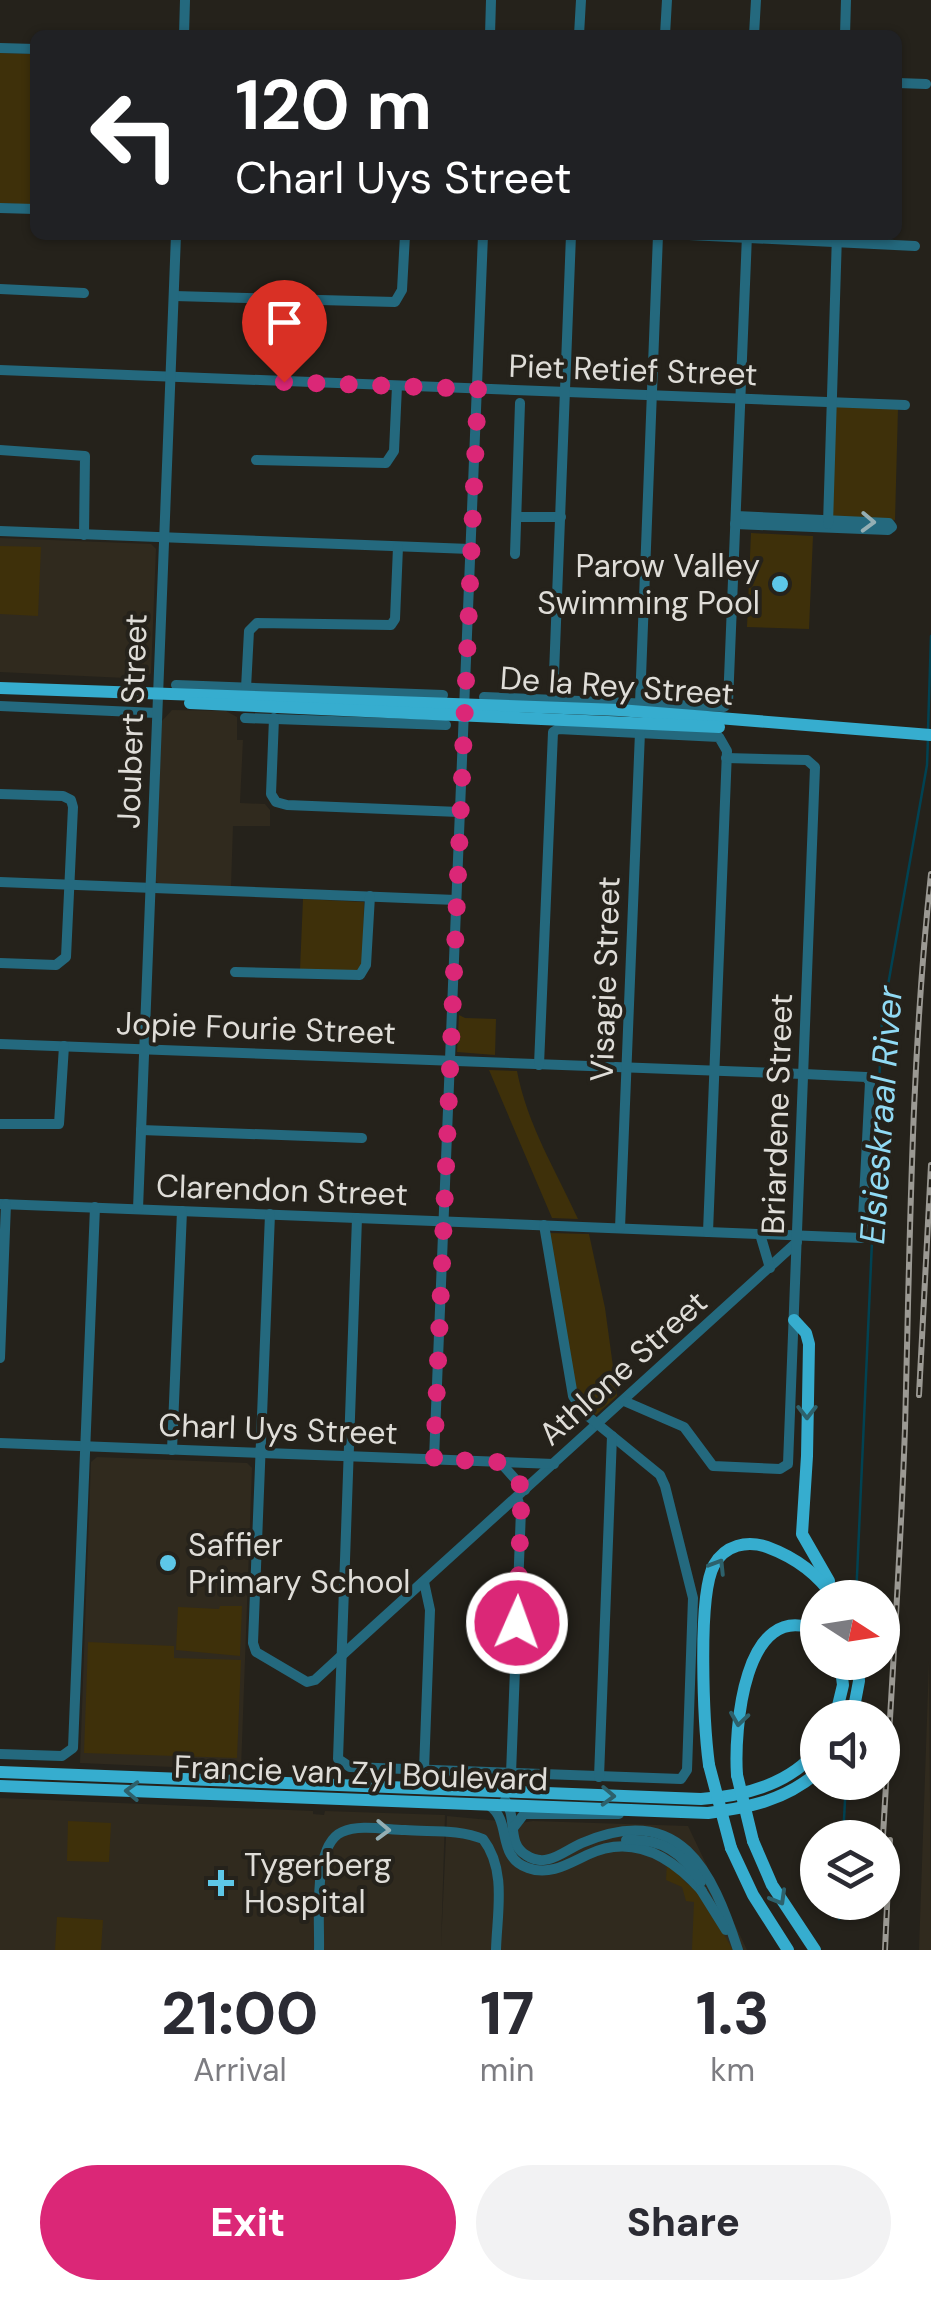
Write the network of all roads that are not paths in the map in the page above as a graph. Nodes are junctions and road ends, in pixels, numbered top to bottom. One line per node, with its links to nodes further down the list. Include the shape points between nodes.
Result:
1 (185, 0): 7 (street)
2 (491, 0): 8 (street)
3 (580, 0): 9 (street)
4 (667, 0): 10 (street)
5 (756, 0): 11 (street)
6 (846, 0): 12 (street)
7 (184, 30)
8 (490, 30)
9 (579, 30)
10 (665, 30)
11 (754, 30)
12 (844, 30)
13 (0, 48): 14 (street)
14 (30, 49)
15 (902, 83): 16 (street)
16 (926, 84)
17 (0, 208): 18 (street)
18 (30, 210)
19 (176, 240): 30 (street, Joubert Street)
20 (404, 240): 30 (street, via 402,290 394,302)
21 (483, 240): 34 (street)
22 (571, 240): 35 (street)
23 (658, 240): 36 (street)
24 (747, 240): 37 (street)
25 (836, 240): 38 (street)
26 (856, 240): 27 (street)
27 (915, 246)
28 (0, 289): 29 (street)
29 (84, 294)
30 (174, 296): 32 (street, Joubert Street)
31 (0, 370): 32 (street, Piet Retief Street)
32 (170, 377): 33 (street, Piet Retief Street); 49 (street, Joubert Street)
33 (397, 386): 34 (street, Piet Retief Street); 42 (street, via 394,451 386,463)
34 (478, 389): 35 (street, Piet Retief Street); 51 (street)
35 (566, 393): 36 (street, Piet Retief Street); 44 (street)
36 (652, 396): 37 (street, Piet Retief Street); 61 (street)
37 (740, 399): 38 (street, Piet Retief Street); 45 (street)
38 (830, 402): 40 (street, Piet Retief Street); 46 (street)
39 (520, 403): 43 (street)
40 (905, 405)
41 (0, 450): 48 (street, via 85,456)
42 (256, 460)
43 (517, 517): 44 (street); 52 (street)
44 (560, 517): 59 (street)
45 (736, 520): 46 (street); 61 (street, De la Rey Street, via 727,705)
46 (828, 524): 46 (street, one-way to 46, via 889,522 892,527 888,530)
47 (0, 531): 48 (street)
48 (84, 535): 49 (street)
49 (164, 538): 50 (street); 60 (street, Joubert Street)
50 (398, 547): 51 (street); 55 (street, via 391,625 258,622 249,631)
51 (470, 549): 63 (street)
52 (515, 554)
53 (176, 686): 55 (street)
54 (0, 688): 60 (main road, De la Rey Street)
55 (246, 688): 56 (street)
56 (442, 694)
57 (0, 696): 60 (main road, De la Rey Street)
58 (484, 696): 59 (street, De la Rey Street)
59 (553, 700): 61 (street, De la Rey Street)
60 (157, 703): 62 (street, De la Rey Street); 63 (main road, De la Rey Street); 75 (street, Joubert Street)
61 (640, 704)
62 (0, 706)
63 (464, 709): 68 (main road, De la Rey Street, via 619,710); 72 (street)
64 (244, 718): 65 (street)
65 (274, 718): 66 (street); 72 (street, via 276,802)
66 (446, 725)
67 (640, 732): 69 (street, De la Rey Street, via 716,736 725,743); 84 (street, De la Rey Street, via 552,734); 85 (street, Visagie Street)
68 (923, 738)
69 (726, 758): 70 (street, De la Rey Street); 86 (street)
70 (814, 764): 87 (street, Briardene Street)
71 (0, 794): 74 (street, via 70,800)
72 (459, 812): 77 (street)
73 (0, 882): 74 (street)
74 (70, 885): 75 (street); 78 (street, via 62,962)
75 (150, 888): 76 (street); 82 (street, Joubert Street)
76 (370, 896): 77 (street); 79 (street, via 360,975)
77 (456, 900): 83 (street)
78 (0, 963)
79 (235, 972)
80 (0, 1044): 81 (street, Jopie Fourie Street)
81 (64, 1046): 82 (street, Jopie Fourie Street); 88 (street, via 59,1124)
82 (144, 1049): 83 (street, Jopie Fourie Street); 89 (street, Joubert Street)
83 (450, 1060): 84 (street, Jopie Fourie Street); 97 (street)
84 (539, 1065): 85 (street, Jopie Fourie Street)
85 (626, 1068): 86 (street, Jopie Fourie Street); 99 (street, Visagie Street)
86 (714, 1072): 87 (street, Jopie Fourie Street); 100 (street)
87 (804, 1074): 102 (street, Jopie Fourie Street, via 869,1079); 103 (street, Briardene Street)
88 (0, 1124)
89 (141, 1130): 90 (street); 93 (street, Joubert Street)
90 (362, 1138)
91 (3, 1204): 92 (street, Clarendon Street); 106 (street)
92 (95, 1208): 93 (street, Clarendon Street); 111 (street)
93 (138, 1209): 94 (street, Clarendon Street)
94 (182, 1211): 95 (street, Clarendon Street); 112 (street)
95 (270, 1214): 96 (street, Clarendon Street); 113 (street)
96 (358, 1218): 97 (street, Clarendon Street); 114 (street)
97 (443, 1221): 98 (street, Clarendon Street); 115 (street)
98 (544, 1225): 99 (street, Clarendon Street); 108 (street, via 573,1396)
99 (620, 1228): 100 (street, Clarendon Street)
100 (708, 1232): 101 (street, Clarendon Street)
101 (760, 1234): 103 (street, Clarendon Street); 104 (street)
102 (862, 1238): 103 (street, Clarendon Street)
103 (797, 1239): 104 (street, Athlone Street); 105 (street, Briardene Street)
104 (770, 1268): 107 (street, Athlone Street)
105 (794, 1320): 107 (street, Briardene Street, via 787,1466 711,1466 684,1427); 120 (main road, one-way to 120, via 809,1344 802,1534)
106 (0, 1358)
107 (624, 1400): 108 (street, Athlone Street)
108 (598, 1424): 109 (street); 117 (street, Athlone Street)
109 (612, 1436): 129 (street); 129 (street, via 664,1482 692,1592 684,1777)
110 (0, 1444): 111 (street, Charl Uys Street)
111 (84, 1446): 112 (street, Charl Uys Street); 124 (street, via 73,1748 62,1756)
112 (172, 1450): 113 (street, Charl Uys Street)
113 (260, 1453): 114 (street, Charl Uys Street); 123 (street, Athlone Street, via 253,1643 258,1653 307,1682)
114 (348, 1456): 115 (street, Charl Uys Street); 123 (street)
115 (434, 1459): 116 (street, Charl Uys Street)
116 (500, 1462): 117 (street, Charl Uys Street); 118 (street)
117 (555, 1464): 118 (street, Athlone Street)
118 (521, 1494): 121 (street, Athlone Street); 128 (street)
119 (819, 1580): 141 (main road, one-way to 119, bridge, via 731,1848 709,1765 707,1589 714,1566 732,1548 759,1544)
120 (828, 1580)
121 (424, 1582): 123 (street, Athlone Street); 126 (street, via 430,1610)
122 (800, 1625): 142 (main road, one-way to 142, bridge, via 772,1633 751,1664 738,1721 737,1776 752,1842)
123 (340, 1657): 126 (street, via 336,1754 345,1766)
124 (0, 1754)
125 (800, 1766): 132 (main road, Francie van Zyl Boulevard, one-way to 125, via 708,1798 766,1787)
126 (424, 1770): 128 (street)
127 (0, 1772): 133 (main road, Francie van Zyl Boulevard)
128 (511, 1774): 129 (street)
129 (599, 1777)
130 (0, 1786): 133 (main road, Francie van Zyl Boulevard, one-way to 130)
131 (800, 1786): 135 (main road, Francie van Zyl Boulevard, via 757,1806)
132 (525, 1792): 133 (main road, Francie van Zyl Boulevard); 134 (street)
133 (489, 1798): 134 (main road, Francie van Zyl Boulevard); 137 (street, via 499,1813 504,1846 523,1867)
134 (509, 1806): 135 (main road, Francie van Zyl Boulevard); 136 (street); 137 (street, via 510,1845)
135 (635, 1812): 136 (street, via 524,1814)
136 (512, 1830): 138 (street, via 518,1848 540,1861 621,1832 672,1839 699,1862)
137 (541, 1872): 138 (street, via 592,1852 648,1844 690,1872)
138 (735, 1942)
139 (319, 1950): 140 (street, one-way to 140, via 322,1860 332,1839 362,1829 483,1839 499,1868)
140 (496, 1950)
141 (788, 1950)
142 (815, 1950)

